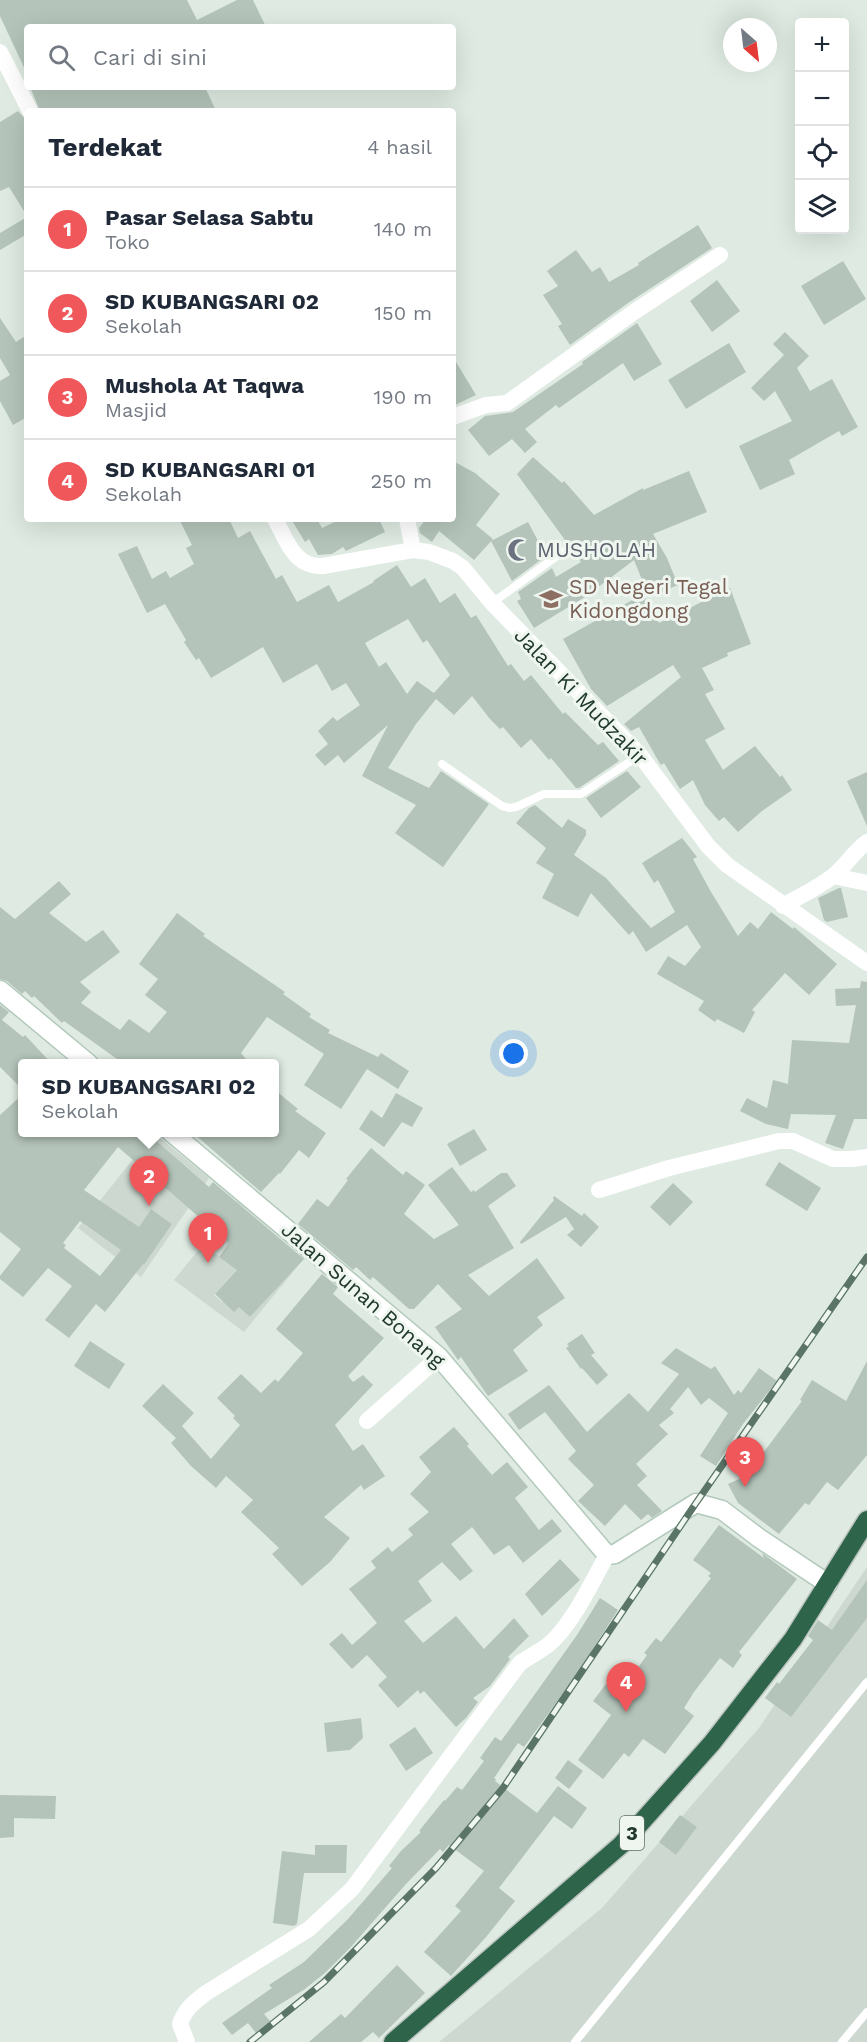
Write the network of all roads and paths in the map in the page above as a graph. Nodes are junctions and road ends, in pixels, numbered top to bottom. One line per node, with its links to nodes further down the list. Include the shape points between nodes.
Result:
1 (0, 52): 2 (street)
2 (28, 108)
3 (720, 255): 4 (street, via 507,403 486,405)
4 (456, 416)
5 (277, 522): 7 (street, Jalan Ki Mudzakir, via 294,553 311,566)
6 (408, 522): 7 (street)
7 (413, 550): 9 (street, Jalan Ki Mudzakir, via 429,552 464,568)
8 (564, 551): 9 (lane)
9 (492, 603): 10 (street, Jalan Ki Mudzakir)
10 (640, 755): 11 (lane, via 581,794 544,794 510,808); 15 (street, Jalan Ki Mudzakir, via 708,846)
11 (442, 764)
12 (867, 842): 13 (street)
13 (833, 876): 14 (street); 15 (street)
14 (867, 884)
15 (783, 906): 16 (street, Jalan Ki Mudzakir)
16 (867, 963)
17 (0, 990): 18 (street)
18 (83, 1059)
19 (177, 1137): 22 (street, Jalan Sunan Bonang)
20 (867, 1157): 21 (street, via 833,1159 793,1141 779,1141)
21 (599, 1190)
22 (440, 1357): 23 (street); 25 (street, Jalan Sunan Bonang)
23 (367, 1421)
24 (867, 1520): 26 (highway, 3)
25 (607, 1556): 26 (street, via 696,1503 722,1510); 29 (street, via 559,1634 520,1664 352,1889 309,1929 190,2005 180,2024)
26 (828, 1584): 30 (highway, 3, via 794,1639 712,1743 621,1845)
27 (867, 1682): 31 (lane)
28 (867, 2012): 32 (lane)
29 (187, 2042)
30 (393, 2042)
31 (575, 2042)
32 (842, 2042)

